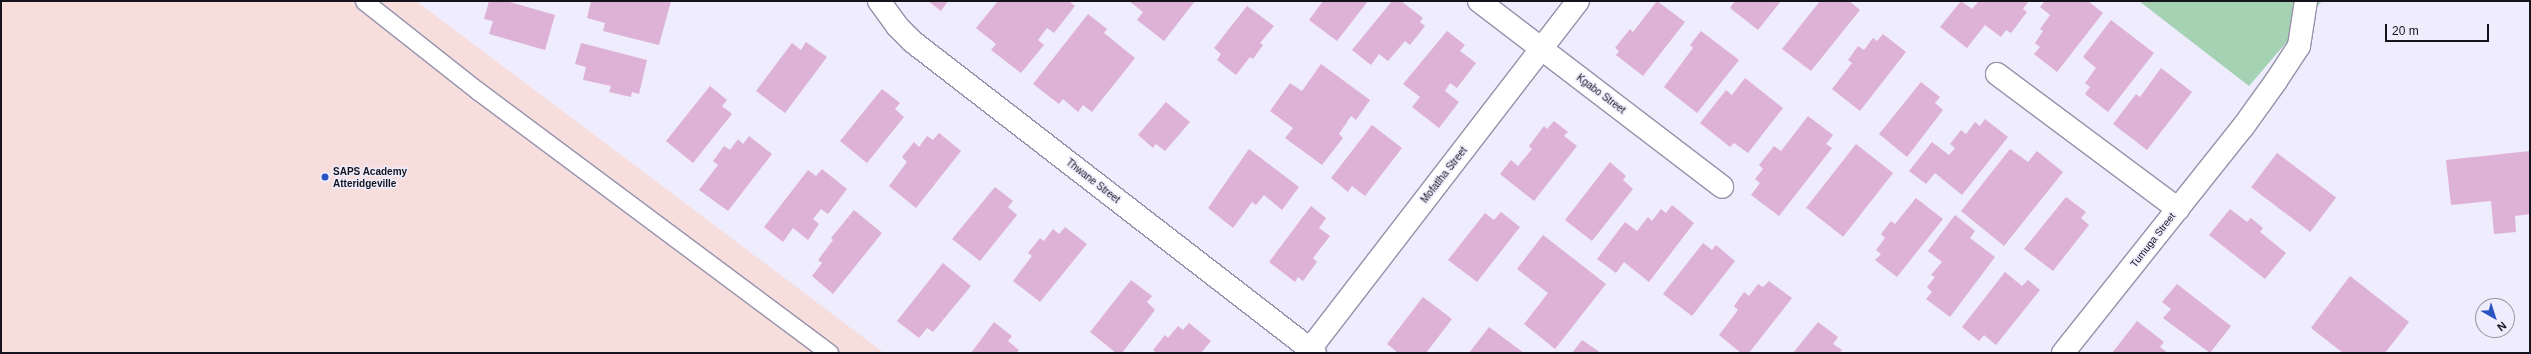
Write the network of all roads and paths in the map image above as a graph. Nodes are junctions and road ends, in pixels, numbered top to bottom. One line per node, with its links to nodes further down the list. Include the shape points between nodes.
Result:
1 (364, 1): 11 (lane, via 478,91)
2 (879, 1): 10 (street, Thwane Street, via 897,26 913,42)
3 (1479, 1): 6 (street, Kgabo Street)
4 (1578, 1): 6 (street, Mofatlha Street)
5 (2306, 1): 9 (street, Tumuga Street, via 2299,46 2243,127)
6 (1542, 49): 8 (street, Kgabo Street); 10 (street, Mofatlha Street)
7 (1997, 74): 9 (street)
8 (1722, 187)
9 (2178, 209): 12 (street, Tumuga Street)
10 (1312, 351)
11 (829, 353)
12 (2063, 353)

